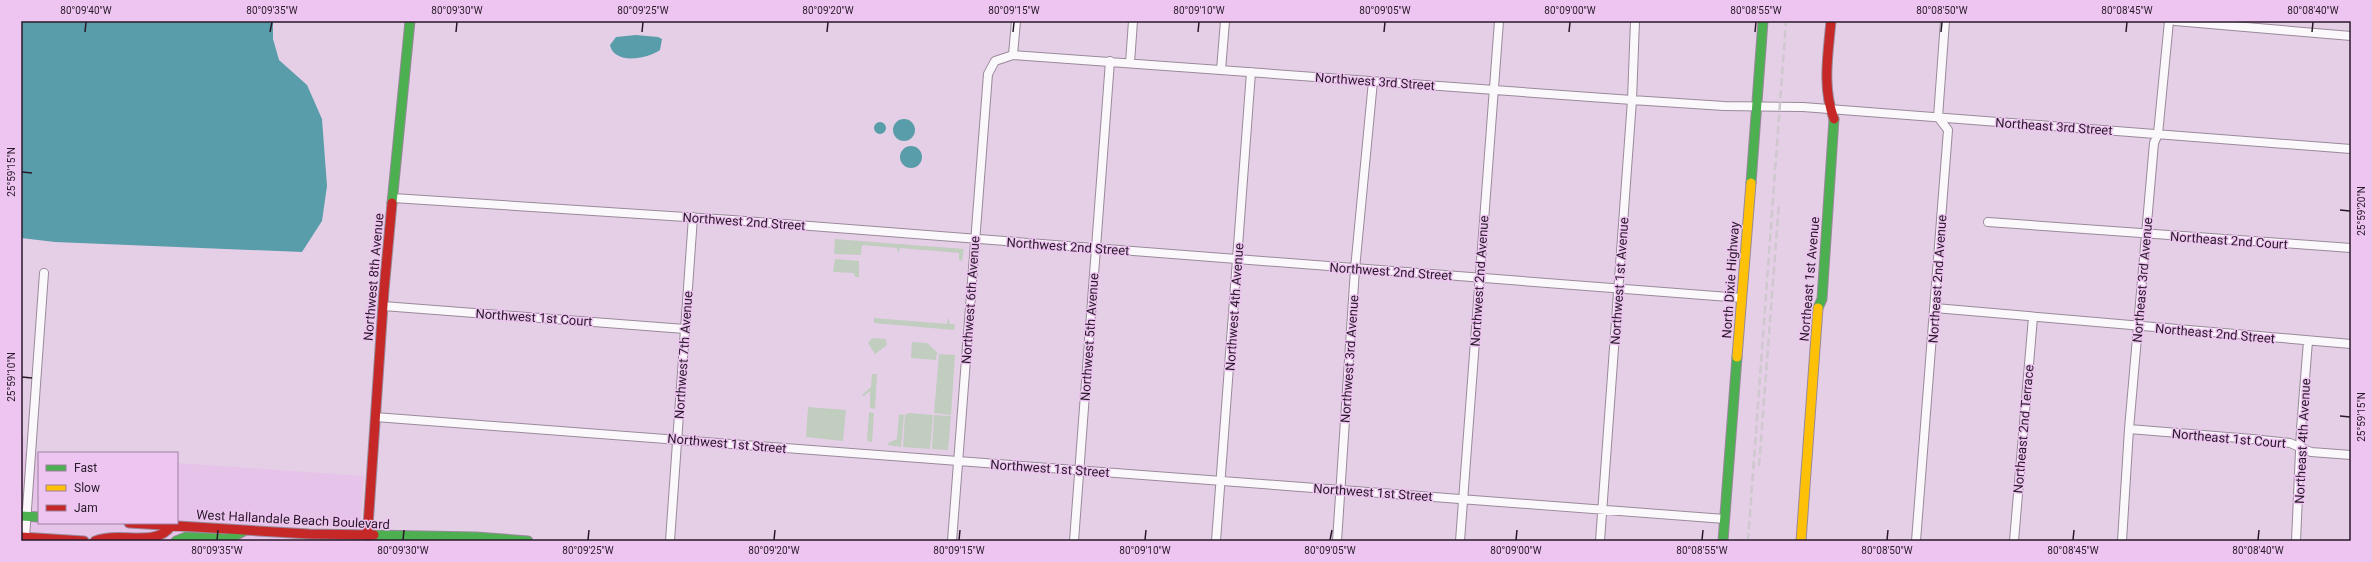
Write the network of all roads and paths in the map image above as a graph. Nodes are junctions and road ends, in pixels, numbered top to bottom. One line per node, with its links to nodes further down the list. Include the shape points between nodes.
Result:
1 (410, 21): 27 (main road, Northwest 8th Avenue)
2 (1016, 21): 13 (street)
3 (1132, 21): 16 (street)
4 (1225, 21): 17 (street)
5 (1499, 21): 20 (street, Northwest 2nd Avenue)
6 (1635, 21): 21 (street, Northwest 1st Avenue)
7 (1763, 21): 22 (main road, North Dixie Highway)
8 (1831, 21): 23 (main road, Northeast 1st Avenue, via 1826,87)
9 (1945, 21): 24 (street)
10 (2169, 21): 25 (street, Northeast 3rd Avenue)
11 (2175, 21): 12 (street)
12 (2351, 36)
13 (1013, 55): 14 (street, Northwest 3rd Street); 15 (street, Northwest 3rd Street)
14 (995, 61): 31 (street, Northwest 6th Avenue, via 988,74)
15 (1110, 61): 16 (street, Northwest 3rd Street); 32 (street, Northwest 5th Avenue)
16 (1130, 63): 17 (street, Northwest 3rd Street)
17 (1221, 70): 18 (street, Northwest 3rd Street)
18 (1251, 72): 19 (street, Northwest 3rd Street); 34 (street, Northwest 4th Avenue)
19 (1373, 81): 20 (street, Northwest 3rd Street); 35 (street, Northwest 3rd Avenue)
20 (1494, 89): 21 (street, Northwest 3rd Street); 37 (street, Northwest 2nd Avenue)
21 (1632, 100): 22 (street, Northwest 3rd Street); 38 (street, Northwest 1st Avenue)
22 (1756, 106): 23 (street, Northeast 3rd Street); 39 (main road, North Dixie Highway)
23 (1830, 110): 24 (street, Northeast 3rd Street); 78 (main road, Northeast 1st Avenue, via 1834,121 1834,142 1822,299 1818,308)
24 (1938, 117): 25 (street, Northeast 3rd Street); 41 (street, Northeast 2nd Avenue, via 1948,130)
25 (2158, 134): 26 (street, Northeast 3rd Street); 30 (street, Northeast 3rd Avenue, via 2154,143)
26 (2351, 149)
27 (393, 198): 28 (street, Northwest 2nd Street); 40 (main road, Northwest 8th Avenue)
28 (693, 218): 31 (street, Northwest 2nd Street); 44 (street, Northwest 7th Avenue)
29 (1988, 222): 30 (street, Northeast 2nd Court)
30 (2145, 234): 33 (street, Northeast 2nd Court); 43 (street, Northeast 3rd Avenue)
31 (975, 238): 32 (street, Northwest 2nd Street); 52 (street, Northwest 6th Avenue)
32 (1095, 248): 34 (street, Northwest 2nd Street); 53 (street, Northwest 5th Avenue)
33 (2351, 248)
34 (1237, 258): 35 (street, Northwest 2nd Street); 54 (street, Northwest 4th Avenue)
35 (1355, 269): 37 (street, Northwest 2nd Street); 55 (street, Northwest 3rd Avenue)
36 (44, 273): 58 (street, via 32,450)
37 (1479, 277): 38 (street, Northwest 2nd Street); 56 (street, Northwest 2nd Avenue)
38 (1619, 287): 39 (street, Northwest 2nd Street); 57 (street, Northwest 1st Avenue)
39 (1742, 298): 60 (main road, North Dixie Highway)
40 (383, 306): 44 (street, Northwest 1st Court); 47 (main road, Northwest 8th Avenue)
41 (1935, 308): 42 (street, Northeast 2nd Street); 79 (street, Northeast 2nd Avenue)
42 (2032, 317): 43 (street, Northeast 2nd Street); 80 (street, Northeast 2nd Terrace)
43 (2138, 326): 45 (street, Northeast 2nd Street); 48 (street, Northeast 3rd Avenue)
44 (685, 329): 49 (street, Northwest 7th Avenue)
45 (2308, 341): 46 (street, Northeast 2nd Street); 50 (street, Northeast 4th Avenue)
46 (2351, 344)
47 (376, 417): 49 (street, Northwest 1st Street); 65 (main road, Northwest 8th Avenue)
48 (2129, 429): 50 (street, Northeast 1st Court, via 2252,439 2290,443); 81 (street, Northeast 3rd Avenue)
49 (677, 439): 52 (street, Northwest 1st Street); 70 (street, Northwest 7th Avenue)
50 (2301, 447): 51 (street, Northeast 1st Court, via 2311,452); 82 (street, Northeast 4th Avenue)
51 (2351, 455)
52 (958, 460): 53 (street, Northwest 1st Street); 71 (street, Northwest 6th Avenue)
53 (1079, 470): 54 (street, Northwest 1st Street); 72 (street, Northwest 5th Avenue)
54 (1220, 480): 55 (street, Northwest 1st Street); 73 (street, Northwest 4th Avenue)
55 (1341, 489): 56 (street, Northwest 1st Street); 74 (street, Northwest 3rd Avenue)
56 (1463, 498): 57 (street, Northwest 1st Street); 75 (street, Northwest 2nd Avenue)
57 (1602, 509): 60 (street, Northwest 1st Street); 76 (street, Northwest 1st Avenue)
58 (24, 516): 59 (main road); 64 (street)
59 (38, 517)
60 (1725, 519): 77 (main road, North Dixie Highway)
61 (143, 524): 62 (main road, West Hallandale Beach Boulevard)
62 (171, 526): 63 (main road, West Hallandale Beach Boulevard); 67 (main road, via 163,535 156,537 120,534 104,536)
63 (246, 530): 65 (main road, West Hallandale Beach Boulevard); 68 (main road, via 228,539 186,537)
64 (23, 537): 66 (main road)
65 (367, 539): 69 (main road, West Hallandale Beach Boulevard, via 476,537)
66 (84, 541)
67 (95, 541)
68 (176, 541)
69 (528, 541)
70 (670, 541)
71 (952, 541)
72 (1074, 541)
73 (1216, 541)
74 (1337, 541)
75 (1460, 541)
76 (1600, 541)
77 (1723, 541)
78 (1801, 541)
79 (1916, 541)
80 (2014, 541)
81 (2122, 541)
82 (2296, 541)

